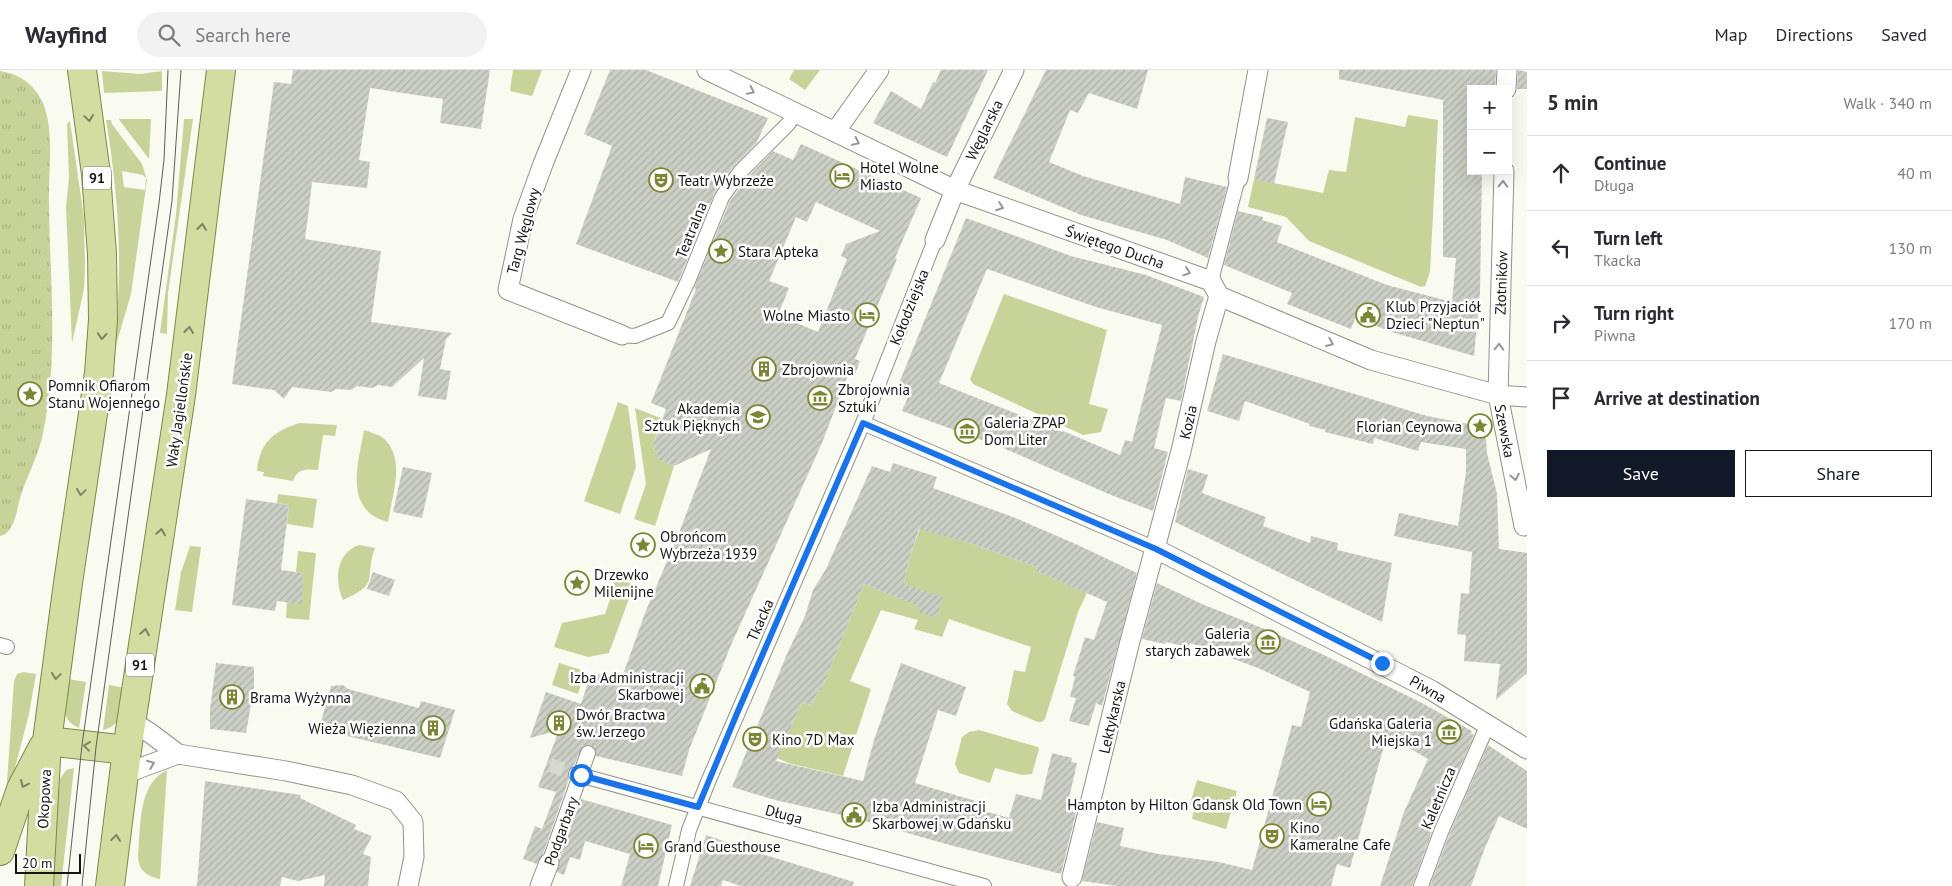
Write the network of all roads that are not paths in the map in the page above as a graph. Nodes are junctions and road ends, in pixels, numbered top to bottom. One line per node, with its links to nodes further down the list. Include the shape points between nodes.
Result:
1 (82, 70): 26 (main road, 91, one-way to 26, via 96,174 103,326)
2 (221, 70): 24 (main road, Wały Jagiellońskie / 91, one-way to 2, via 180,402)
3 (581, 70): 18 (street, Targ Węglowy, via 523,219 508,290)
4 (707, 70): 10 (street, Świętego Ducha, one-way to 10)
5 (880, 70): 11 (street)
6 (1014, 70): 14 (street, Węglarska)
7 (1258, 70): 13 (street, Kozia)
8 (1507, 70): 9 (street)
9 (1506, 85)
10 (796, 113): 11 (street, Świętego Ducha); 17 (street, Teatralna, via 740,172 722,197)
11 (835, 132): 14 (street, Świętego Ducha, one-way to 14)
12 (1504, 175): 19 (street, Złotników, one-way to 12)
13 (1238, 178): 16 (street, Kozia)
14 (955, 190): 15 (street, Kołodziejska); 16 (street, Świętego Ducha, one-way to 16)
15 (935, 240): 21 (street, Kołodziejska)
16 (1215, 288): 19 (street, Świętego Ducha, one-way to 19, via 1371,360); 23 (street, Kozia, via 1181,451)
17 (668, 323): 18 (street, Targ Węglowy, via 635,336)
18 (622, 335)
19 (1498, 395): 20 (street, Świętego Ducha); 22 (street, Szewska, one-way to 22)
20 (1527, 397)
21 (863, 423): 23 (street, Piwna); 33 (street, Tkacka)
22 (1526, 526)
23 (1156, 549): 25 (street, Piwna, via 1382,663); 36 (street, Lektykarska)
24 (131, 721): 29 (street); 30 (main road, Wały Jagiellońskie / 91)
25 (1488, 724): 27 (street, Piwna); 44 (street, Kaletnicza, via 1440,832)
26 (47, 741): 30 (main road, one-way to 26); 32 (main road, Okopowa / 91); 34 (main road, one-way to 34, via 21,789)
27 (1527, 749)
28 (588, 753): 31 (street, Podgarbary)
29 (178, 754): 30 (street, one-way to 29); 40 (street, via 352,784 396,801 413,822 414,857)
30 (125, 762): 39 (main road, 91, one-way to 30)
31 (578, 774): 33 (street, Długa); 35 (street, Podgarbary)
32 (44, 797): 37 (main road); 38 (main road, Okopowa / 91)
33 (698, 807): 42 (street, Tkacka); 43 (street, Długa)
34 (0, 851)
35 (549, 863): 41 (street, Podgarbary)
36 (1070, 882)
37 (20, 886)
38 (39, 886)
39 (110, 886)
40 (408, 886)
41 (540, 886)
42 (676, 886)
43 (984, 886)
44 (1421, 886)

